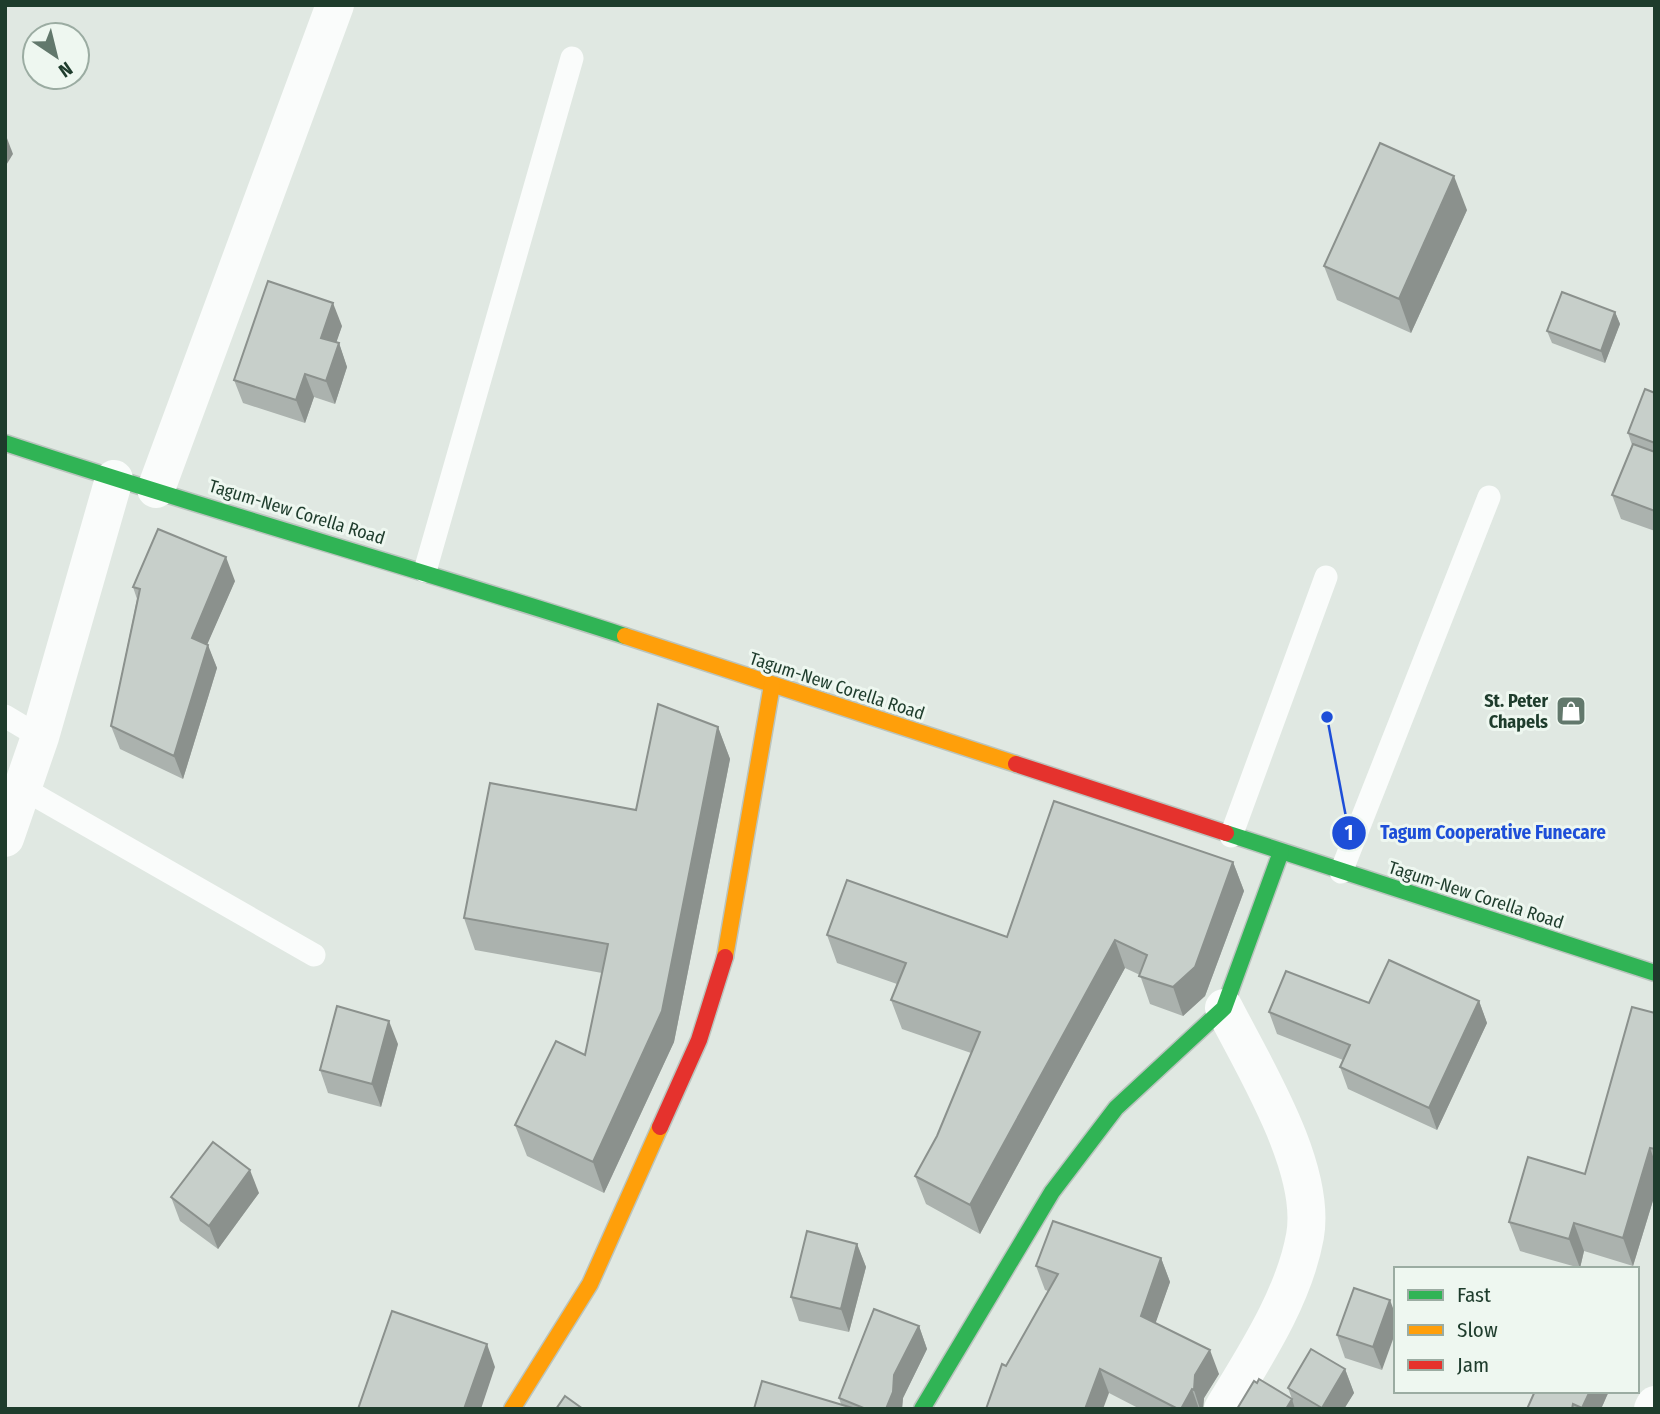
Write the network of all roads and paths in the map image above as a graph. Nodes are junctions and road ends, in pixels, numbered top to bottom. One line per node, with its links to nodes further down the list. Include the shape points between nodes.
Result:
1 (335, 5): 5 (street)
2 (572, 58): 7 (lane)
3 (5, 443): 4 (main road, Tagum-New Corella Road)
4 (114, 479): 5 (main road, Tagum-New Corella Road); 11 (street)
5 (156, 489): 7 (main road, Tagum-New Corella Road)
6 (1489, 497): 16 (lane)
7 (425, 570): 9 (main road, Tagum-New Corella Road)
8 (1326, 577): 13 (lane)
9 (772, 685): 13 (main road, Tagum-New Corella Road); 20 (main road, via 724,962 699,1040 590,1284)
10 (5, 716): 11 (lane)
11 (40, 737): 12 (street)
12 (24, 789): 14 (street); 17 (lane)
13 (1231, 836): 15 (main road, Tagum-New Corella Road)
14 (5, 838)
15 (1281, 852): 16 (main road, Tagum-New Corella Road); 19 (main road)
16 (1341, 872): 18 (main road, Tagum-New Corella Road)
17 (314, 956)
18 (1655, 973)
19 (1224, 1008): 21 (main road, via 1116,1108 1052,1192); 22 (street, via 1281,1119 1303,1187 1305,1234 1289,1286)
20 (512, 1409)
21 (922, 1409)
22 (1223, 1409)

